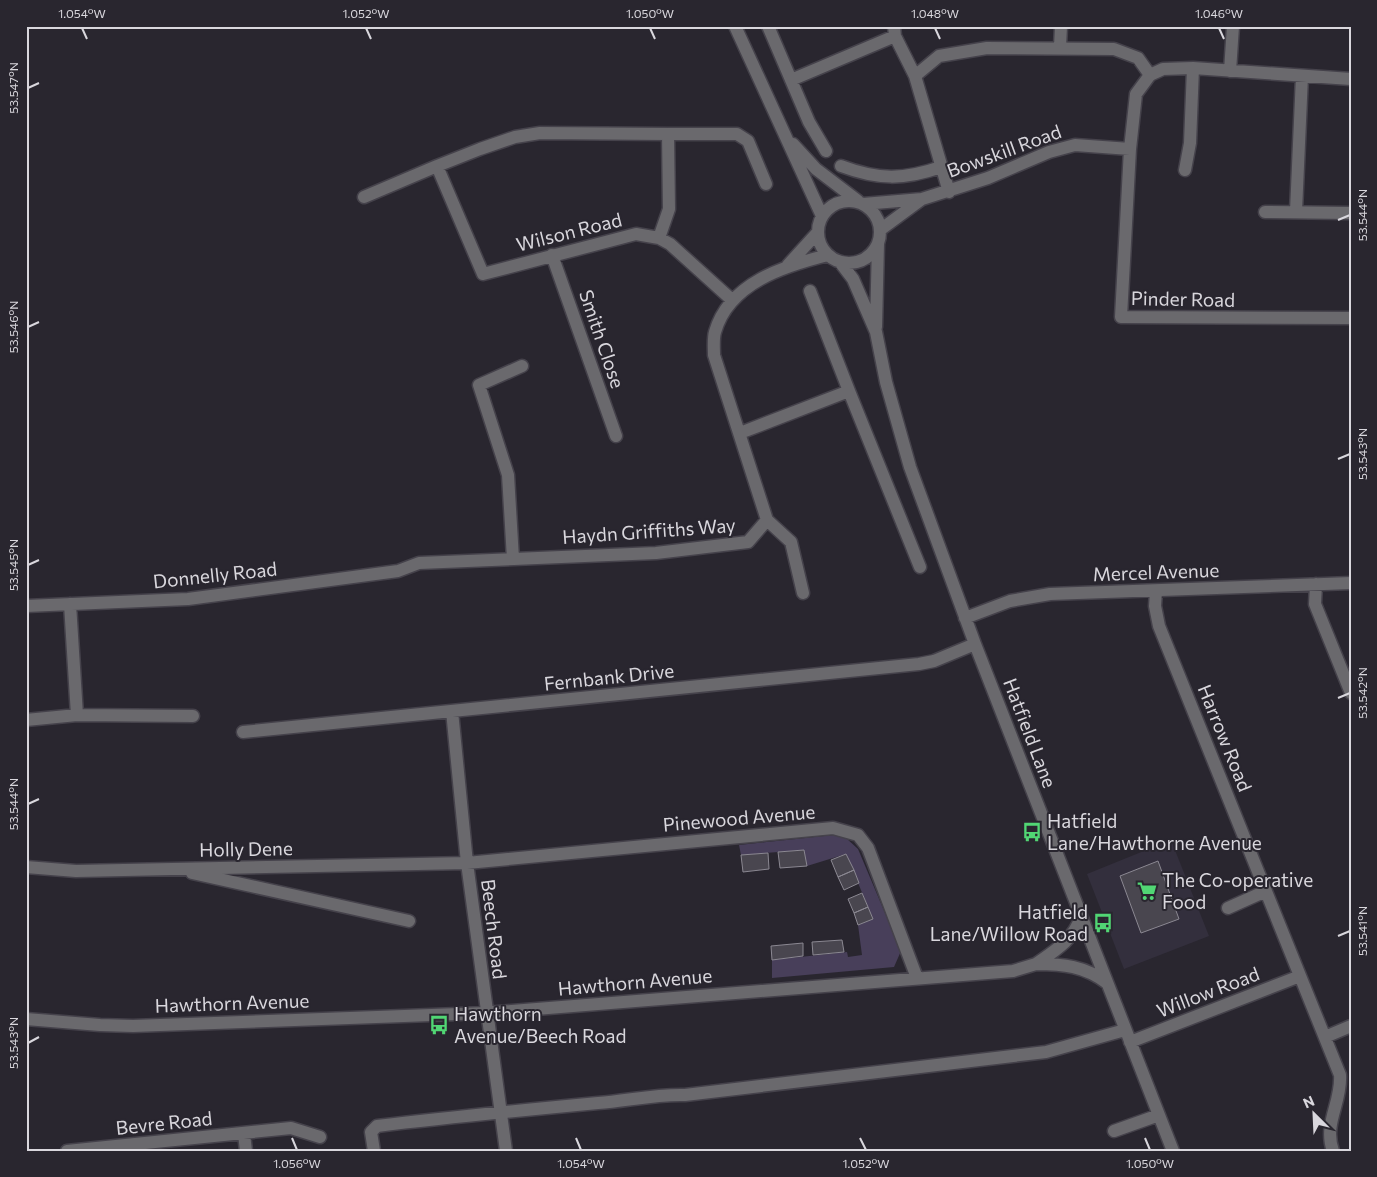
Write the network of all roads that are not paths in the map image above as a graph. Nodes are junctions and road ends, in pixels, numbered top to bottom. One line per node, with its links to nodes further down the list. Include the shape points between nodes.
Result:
1 (735, 26): 15 (street)
2 (768, 26): 13 (street)
3 (1061, 26): 6 (street)
4 (1234, 26): 8 (street)
5 (894, 31): 10 (street); 13 (street)
6 (1060, 47): 9 (street, via 1114,49 1138,58); 10 (street, via 987,48 939,56)
7 (1193, 68): 8 (street); 9 (street, via 1163,69); 21 (street, via 1190,143)
8 (1230, 71): 11 (street)
9 (1150, 75): 16 (street, via 1136,94)
10 (915, 76): 20 (street)
11 (1302, 76): 12 (street); 27 (street)
12 (1351, 79)
13 (791, 80): 17 (street)
14 (668, 134): 18 (street, via 540,133 480,148); 22 (street, via 736,134 748,141); 33 (street, via 669,208)
15 (784, 135): 26 (street, via 816,169); 30 (street)
16 (1130, 149): 23 (street, Bowskill Road, via 1075,145 1049,152); 41 (street, Pinder Road, via 1121,318)
17 (826, 151)
18 (437, 166): 24 (street); 35 (street, Wilson Road, via 483,274)
19 (841, 166): 20 (street, via 861,174 886,178 918,175)
20 (941, 167): 23 (street)
21 (1185, 170)
22 (766, 184)
23 (949, 192): 25 (street, Bowskill Road)
24 (364, 197)
25 (922, 199): 26 (street, Bowskill Road); 31 (street, Bowskill Road)
26 (860, 203): 30 (street, via 847,200 837,203); 31 (street, via 872,210)
27 (1296, 211): 28 (street); 29 (street)
28 (1265, 212)
29 (1349, 213)
30 (822, 216): 32 (street)
31 (880, 230): 34 (street)
32 (818, 232): 36 (street); 38 (street)
33 (659, 238): 35 (street, Wilson Road, via 636,234); 40 (street, Wilson Road, via 690,260)
34 (878, 243): 37 (street, via 863,260); 42 (street)
35 (552, 255): 46 (street, Smith Close)
36 (828, 255): 37 (street); 38 (street)
37 (840, 262): 42 (street, via 853,279)
38 (788, 265): 40 (street)
39 (810, 291): 44 (street)
40 (732, 300): 45 (street, via 715,333 714,355)
41 (1351, 318)
42 (876, 332): 57 (street, Hatfield Lane, via 886,382 910,467)
43 (522, 366): 48 (street, via 479,385 508,476)
44 (849, 391): 45 (street); 49 (street)
45 (740, 433): 47 (street)
46 (616, 436)
47 (767, 520): 48 (street, Haydn Griffiths Way, via 748,542 656,553); 54 (street, via 791,542)
48 (514, 559): 50 (street, Haydn Griffiths Way, via 420,563)
49 (920, 567)
50 (406, 568): 55 (street, Donnelly Road, via 188,600)
51 (1351, 583): 52 (street, Mercel Avenue)
52 (1316, 584): 53 (street, Mercel Avenue); 59 (street, via 1315,604)
53 (1156, 591): 57 (street, Mercel Avenue, via 1030,597 990,607); 68 (street, Harrow Road, via 1159,626)
54 (803, 593)
55 (70, 604): 56 (street, Donnelly Road); 61 (street)
56 (26, 606)
57 (965, 618): 58 (street, Hatfield Lane)
58 (974, 644): 60 (street, Fernbank Drive, via 919,664); 70 (street, Hatfield Lane)
59 (1351, 693)
60 (452, 711): 64 (street, Fernbank Drive); 65 (street, Beech Road)
61 (77, 715): 62 (street); 63 (street)
62 (193, 716)
63 (26, 720)
64 (243, 732)
65 (467, 864): 67 (street, Holly Dene); 74 (street, Pinewood Avenue, via 833,828 845,830 858,835 868,848); 76 (street, Beech Road)
66 (26, 867): 67 (street, Holly Dene, via 76,871)
67 (172, 869): 71 (street)
68 (1266, 891): 69 (street); 73 (street, Harrow Road)
69 (1228, 908)
70 (1081, 917): 72 (street, Hawthorn Avenue, via 1077,929 1065,944); 75 (street, Hatfield Lane)
71 (409, 921)
72 (1036, 964): 74 (street, Hawthorn Avenue, via 1013,971); 75 (street, Hawthorn Avenue, via 1079,967)
73 (1300, 976): 79 (street, Willow Road); 80 (street, Harrow Road)
74 (917, 978): 76 (street, Hawthorn Avenue)
75 (1107, 983): 79 (street, Hatfield Lane)
76 (486, 1014): 77 (street, Hawthorn Avenue, via 133,1026); 81 (street, Beech Road)
77 (26, 1019)
78 (1351, 1026): 80 (street)
79 (1127, 1036): 81 (street, Willow Road, via 1046,1052 685,1095); 82 (street, Hatfield Lane)
80 (1326, 1037): 92 (street, Harrow Road, via 1340,1075 1341,1088 1328,1130)
81 (500, 1110): 89 (street, Willow Road, via 377,1126 371,1132); 90 (street, Beech Road)
82 (1158, 1115): 83 (street); 91 (street, Hatfield Lane)
83 (1114, 1131)
84 (244, 1134): 85 (street, Bevre Road, via 291,1128); 86 (street, Bevre Road); 88 (street)
85 (320, 1137)
86 (89, 1150): 87 (street, Bevre Road)
87 (67, 1151)
88 (246, 1151)
89 (374, 1151)
90 (506, 1151)
91 (1173, 1151)
92 (1333, 1151)

